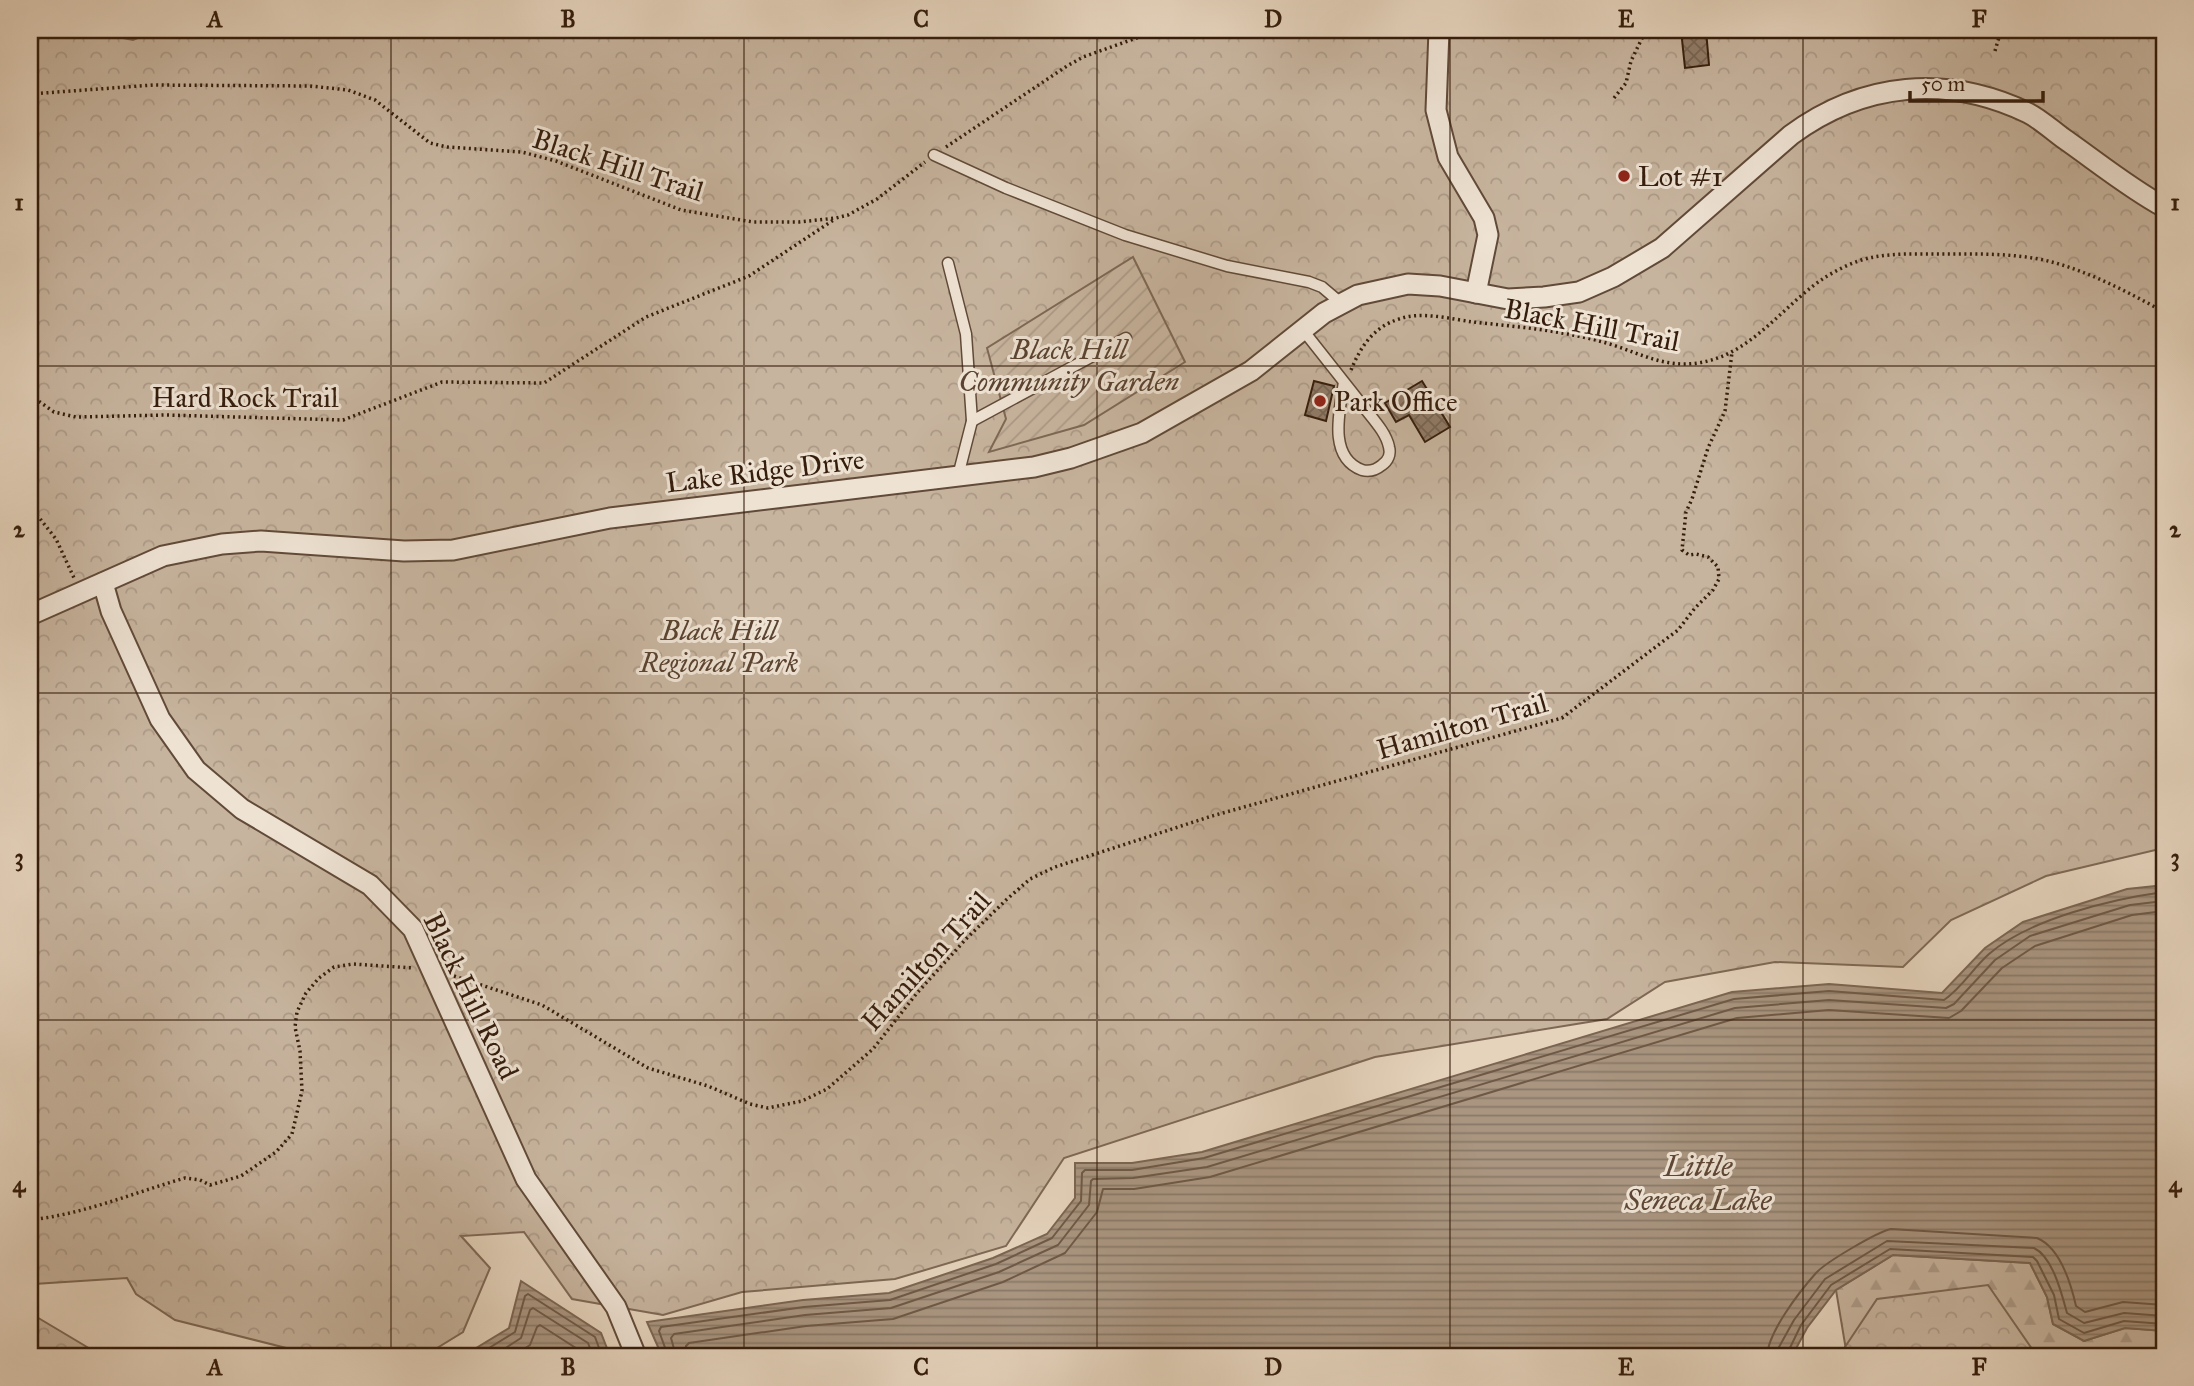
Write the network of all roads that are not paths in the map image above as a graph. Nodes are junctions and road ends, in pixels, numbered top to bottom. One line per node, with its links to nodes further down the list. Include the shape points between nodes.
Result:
1 (1438, 30): 5 (street, via 1436,110 1448,157 1484,218 1488,235)
2 (934, 155): 6 (lane, via 1125,235 1227,266 1309,282)
3 (2164, 207): 5 (street, Lake Ridge Drive, via 2029,114 1974,94 1919,87 1863,97 1814,118 1662,248 1613,277 1578,292 1544,297 1508,299)
4 (948, 263): 10 (lane, via 966,334)
5 (1476, 293): 6 (street, Lake Ridge Drive, via 1408,285 1359,295)
6 (1342, 304): 7 (street, Lake Ridge Drive)
7 (1303, 330): 9 (lane); 11 (street, Lake Ridge Drive, via 1251,371 1142,433 1034,467)
8 (1126, 338): 10 (lane)
9 (1344, 382): 9 (lane, via 1390,445 1386,463 1377,469 1356,467 1342,449 1338,436)
10 (972, 421): 11 (lane)
11 (958, 476): 12 (street, Lake Ridge Drive, via 610,518 453,550 261,541 222,544 163,556)
12 (103, 583): 13 (street, Lake Ridge Drive); 14 (street, Black Hill Road, via 160,719 196,771 242,809 370,885 413,929 526,1179 616,1307)
13 (30, 615)
14 (636, 1356)

